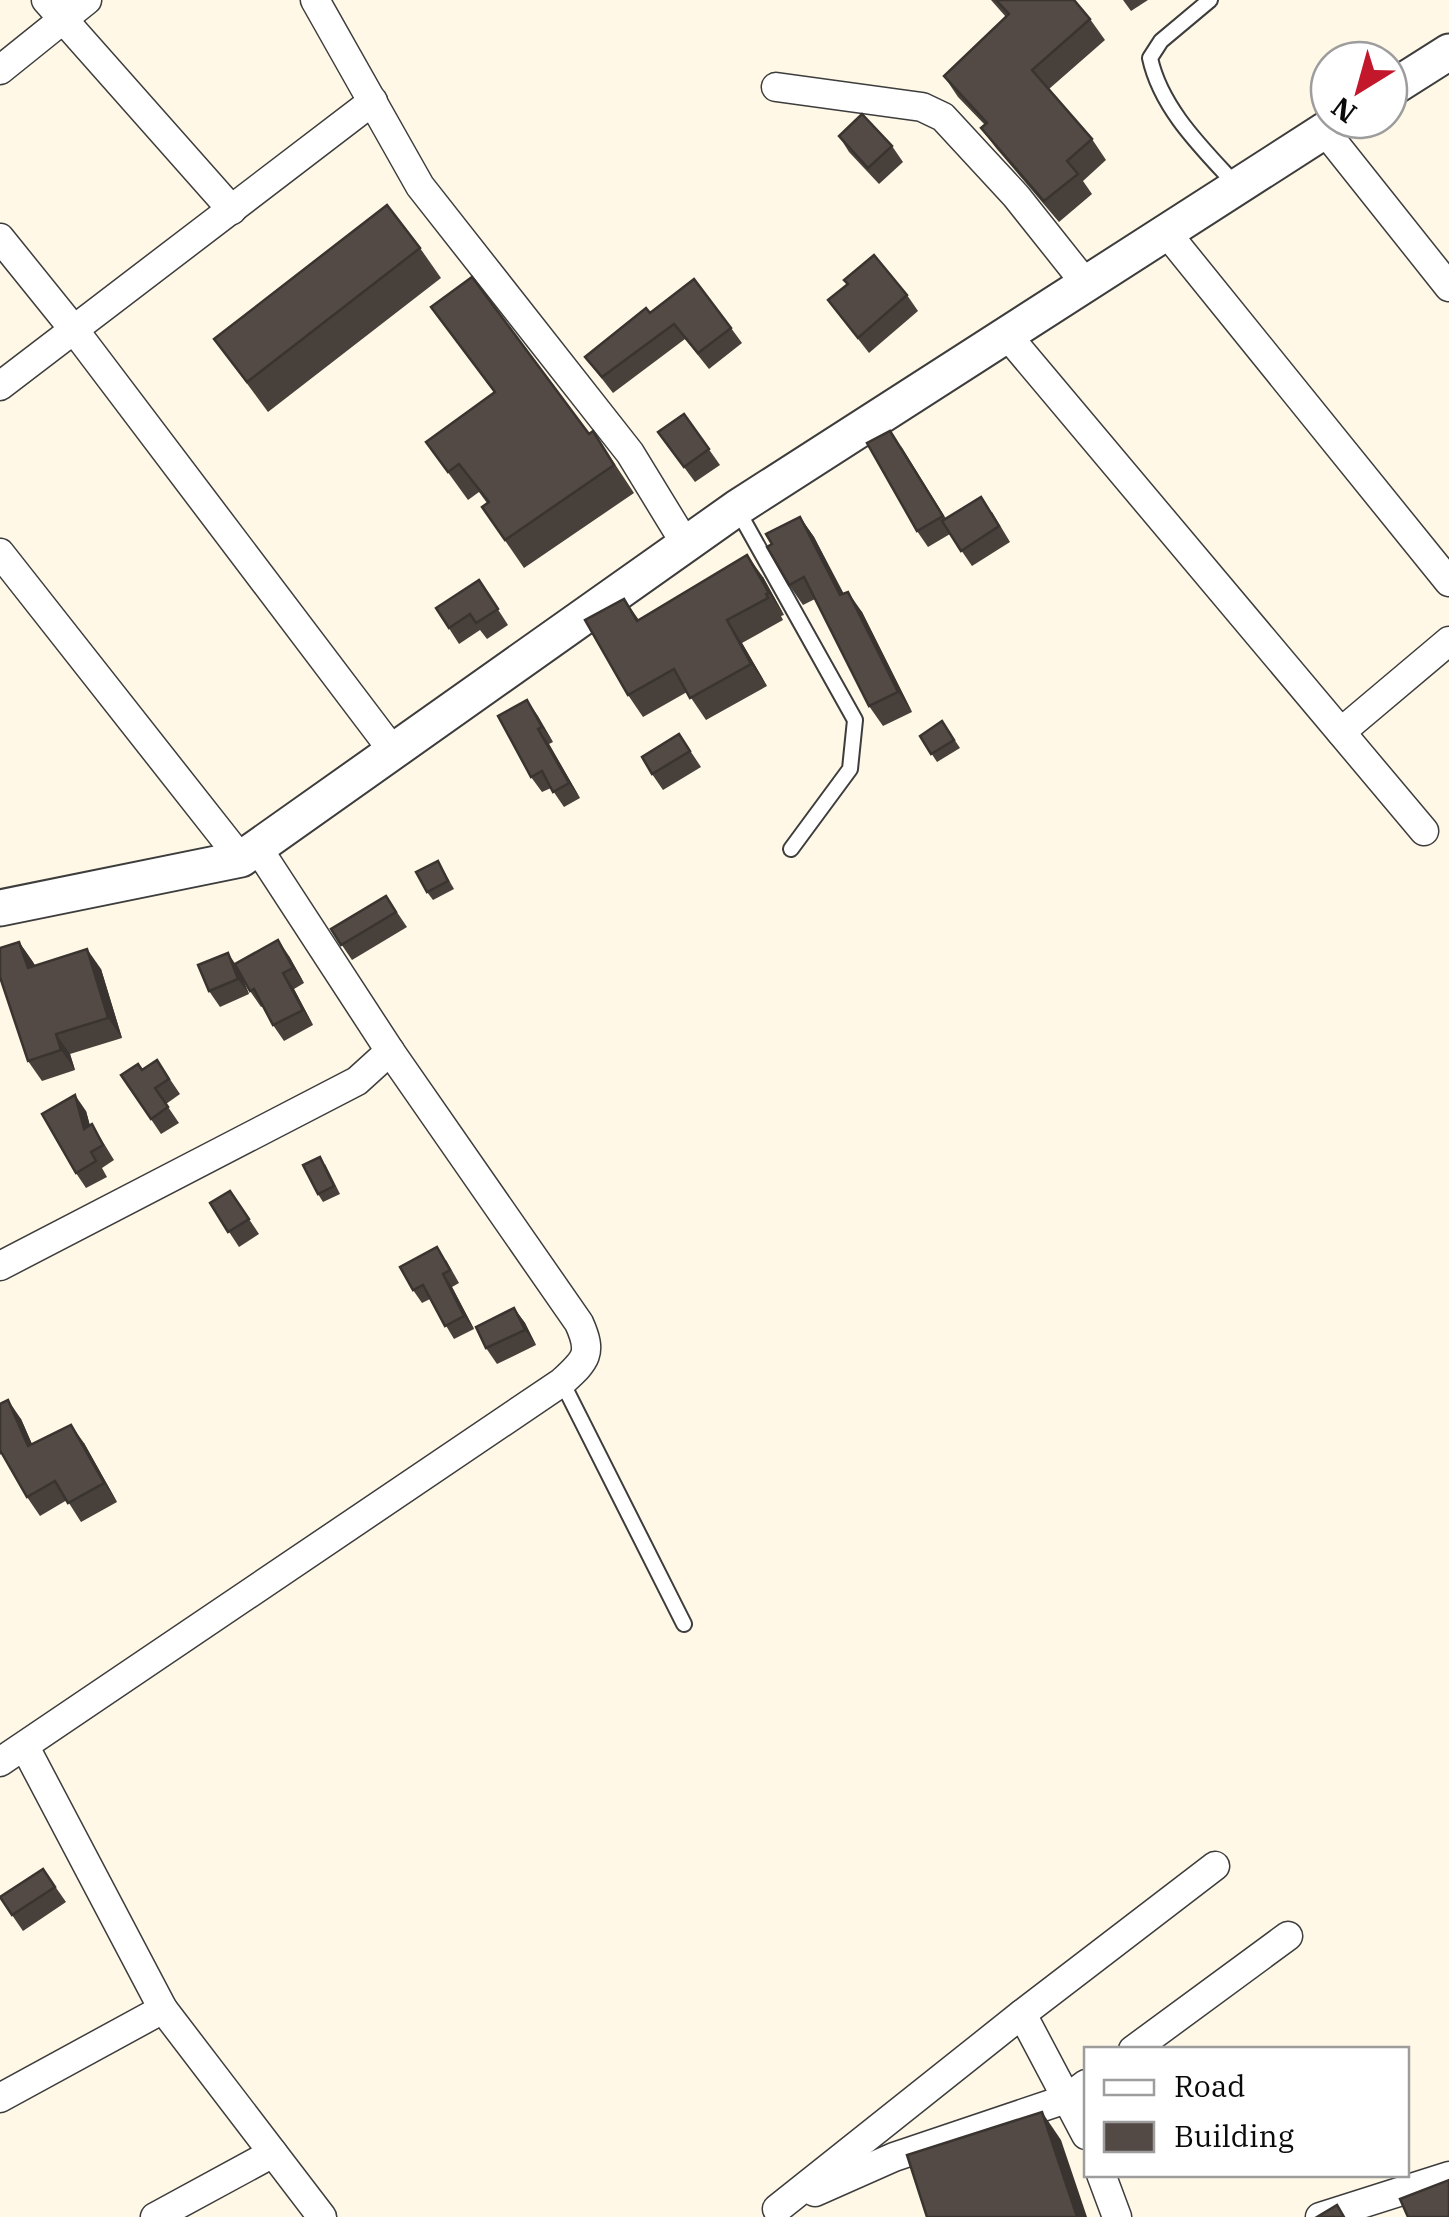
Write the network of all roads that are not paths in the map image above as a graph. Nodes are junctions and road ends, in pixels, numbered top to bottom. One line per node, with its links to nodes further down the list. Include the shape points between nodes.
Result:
1 (86, 0): 4 (street)
2 (316, 0): 9 (street)
3 (1210, 0): 12 (lane, via 1150,58 1154,77 1190,134)
4 (55, 9): 6 (street); 13 (street)
5 (1449, 52): 7 (street)
6 (0, 70)
7 (1409, 77)
8 (776, 88): 16 (street, via 922,107 943,117)
9 (372, 102): 13 (street); 22 (street, via 420,186 630,453)
10 (1309, 140): 12 (street)
11 (1343, 140): 17 (street)
12 (1238, 186): 14 (street)
13 (232, 210): 18 (street)
14 (1166, 232): 16 (street); 24 (street)
15 (0, 238): 18 (street)
16 (1086, 284): 19 (street)
17 (1449, 287)
18 (75, 331): 20 (street); 27 (street)
19 (1007, 334): 21 (street); 26 (street)
20 (0, 386)
21 (736, 508): 22 (street); 29 (lane, via 855,720 850,770)
22 (685, 543): 27 (street)
23 (0, 553): 30 (street)
24 (1449, 582)
25 (1449, 641): 26 (street)
26 (1341, 732): 28 (street)
27 (393, 751): 30 (street)
28 (1424, 830)
29 (792, 848)
30 (249, 853): 31 (street); 32 (street)
31 (0, 908)
32 (390, 1051): 33 (street, via 357,1080); 34 (street, via 580,1322 587,1353)
33 (0, 1266)
34 (562, 1382): 35 (lane); 36 (street)
35 (684, 1624)
36 (25, 1747): 37 (street); 40 (street)
37 (0, 1762)
38 (1215, 1866): 41 (street)
39 (1288, 1936): 42 (street)
40 (164, 2008): 44 (street); 46 (street)
41 (1022, 2014): 43 (street); 50 (street)
42 (1137, 2047)
43 (1076, 2091): 45 (street); 50 (street, via 894,2157)
44 (0, 2098)
45 (1084, 2127)
46 (273, 2152): 51 (street); 52 (street)
47 (1449, 2176): 49 (street)
48 (1102, 2177): 53 (street)
49 (1372, 2210): 54 (street)
50 (771, 2213)
51 (155, 2217)
52 (322, 2217)
53 (1117, 2217)
54 (1320, 2217)

